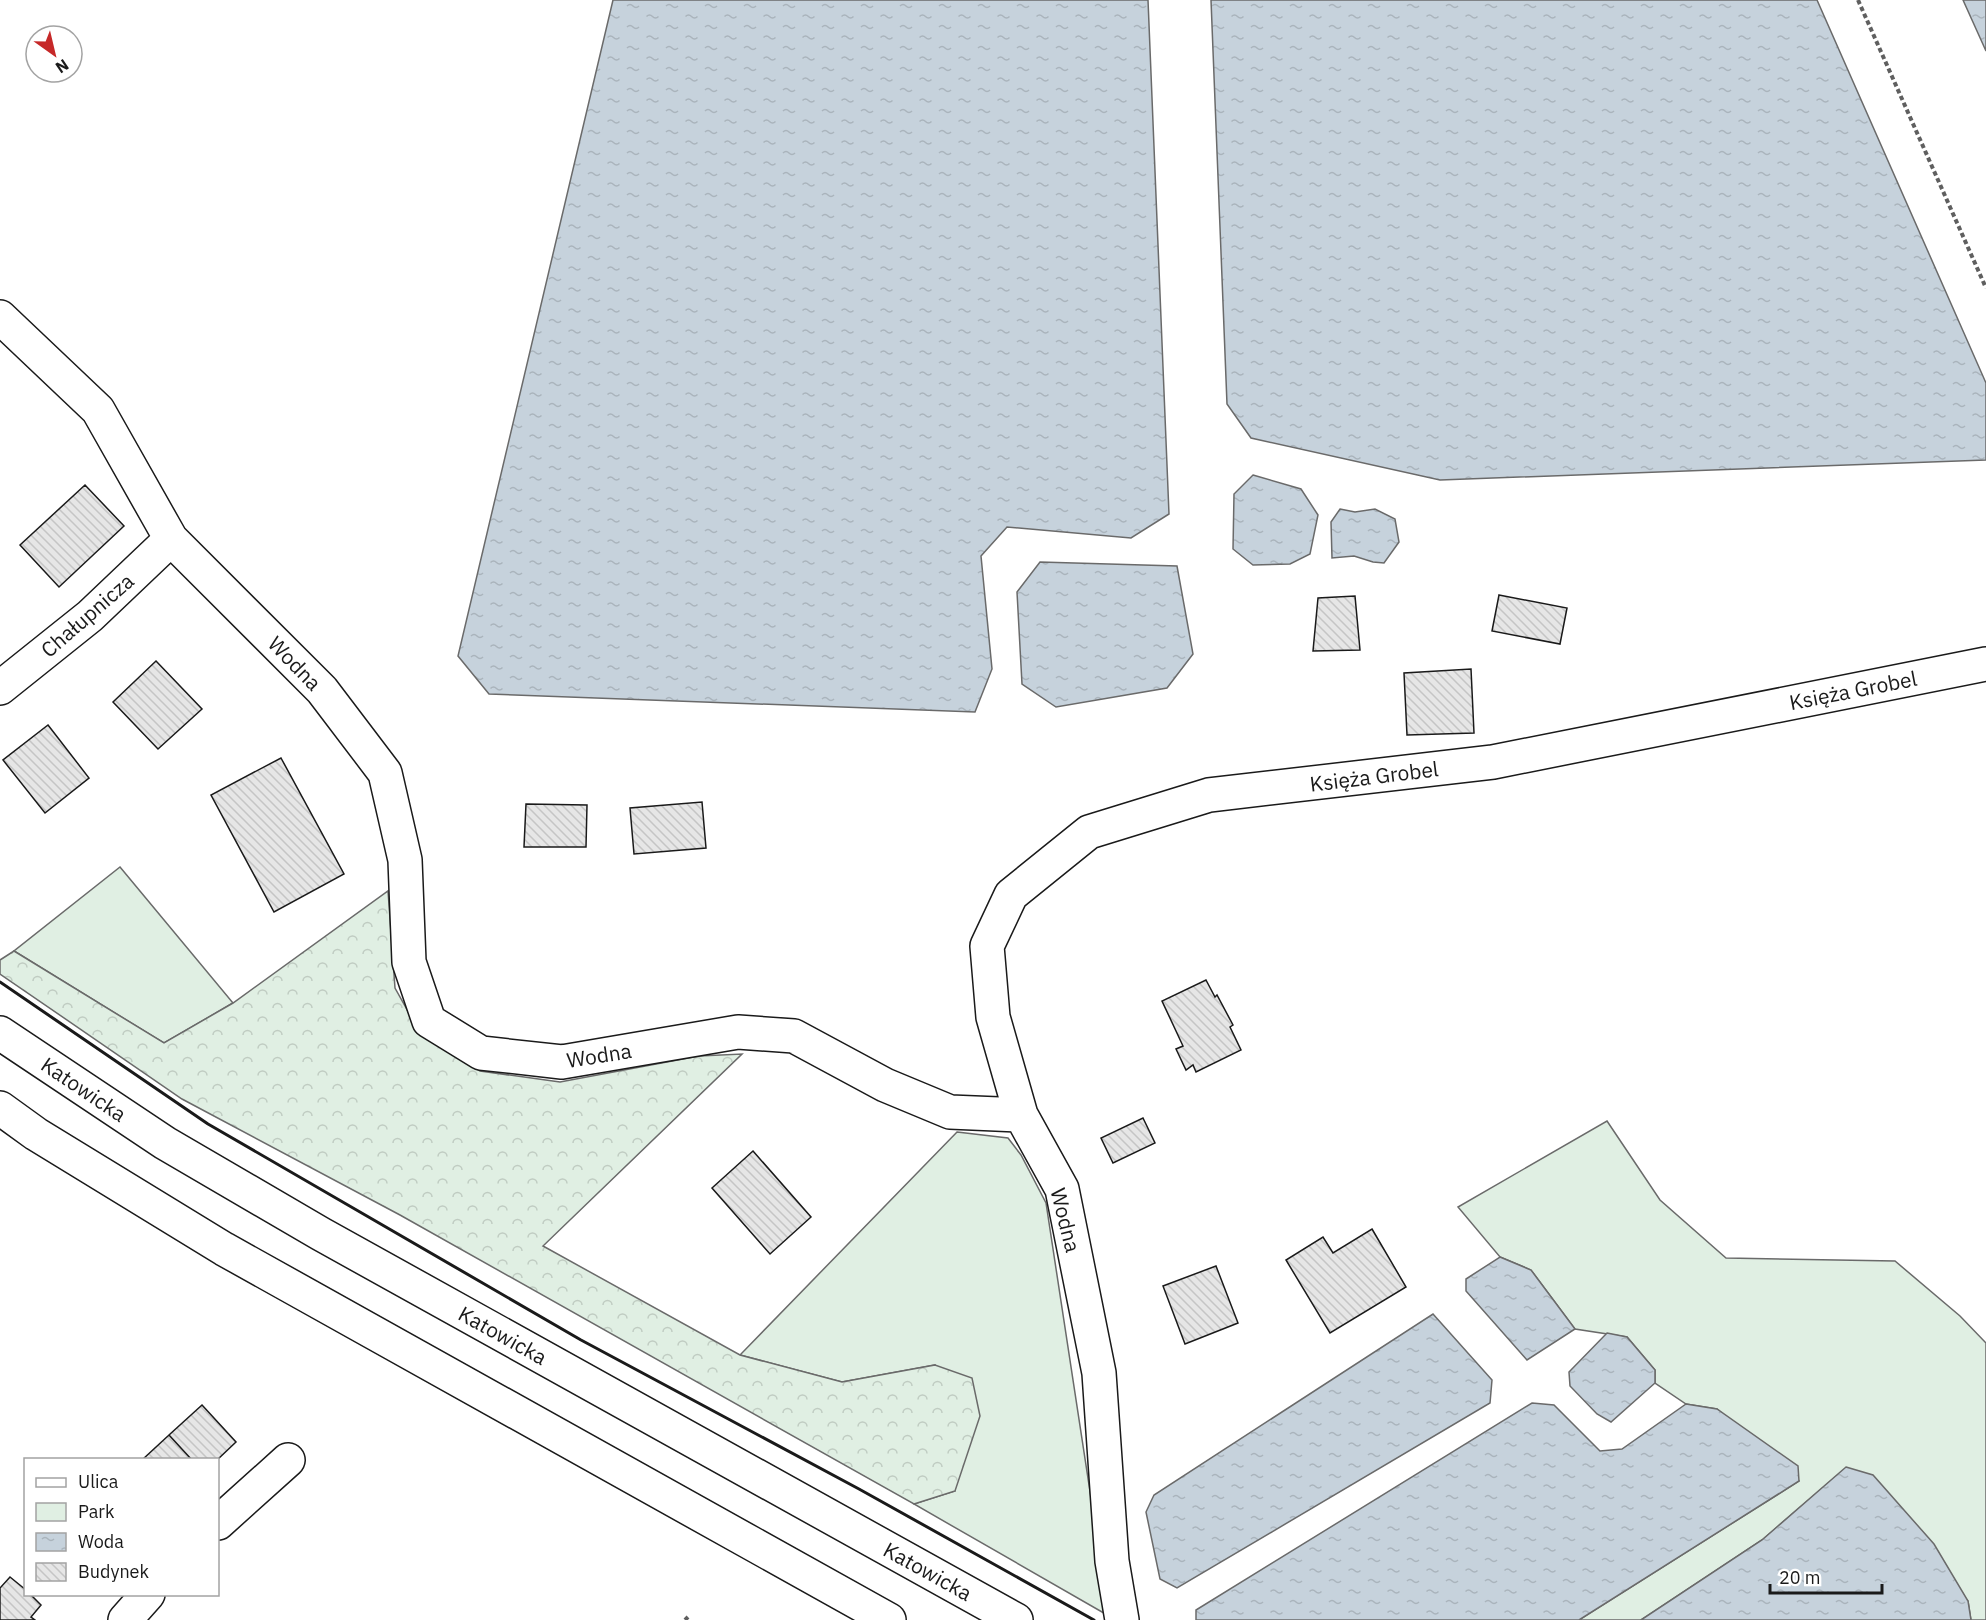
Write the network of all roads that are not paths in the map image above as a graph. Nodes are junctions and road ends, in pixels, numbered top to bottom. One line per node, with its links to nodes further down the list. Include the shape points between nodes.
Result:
1 (0, 317): 2 (street, Wodna, via 98,410)
2 (171, 539): 4 (street, Chałupnicza, via 90,616); 7 (street, Wodna, via 322,690 386,773 405,860 409,962 429,1021 481,1053 562,1062 738,1032 794,1036 885,1085 950,1112)
3 (1986, 664): 7 (street, Księża Grobel, via 1493,762 1209,795 1089,832 1011,894 987,946 993,1017)
4 (0, 688)
5 (0, 1033): 13 (street, Katowicka, via 165,1143 301,1222)
6 (0, 1108): 12 (street, via 224,1249)
7 (1021, 1115): 14 (street, Wodna, via 1062,1189 1099,1373 1112,1561)
8 (288, 1460): 9 (street)
9 (219, 1522)
10 (146, 1596): 11 (street)
11 (124, 1620)
12 (889, 1620)
13 (1016, 1620)
14 (1122, 1620)

